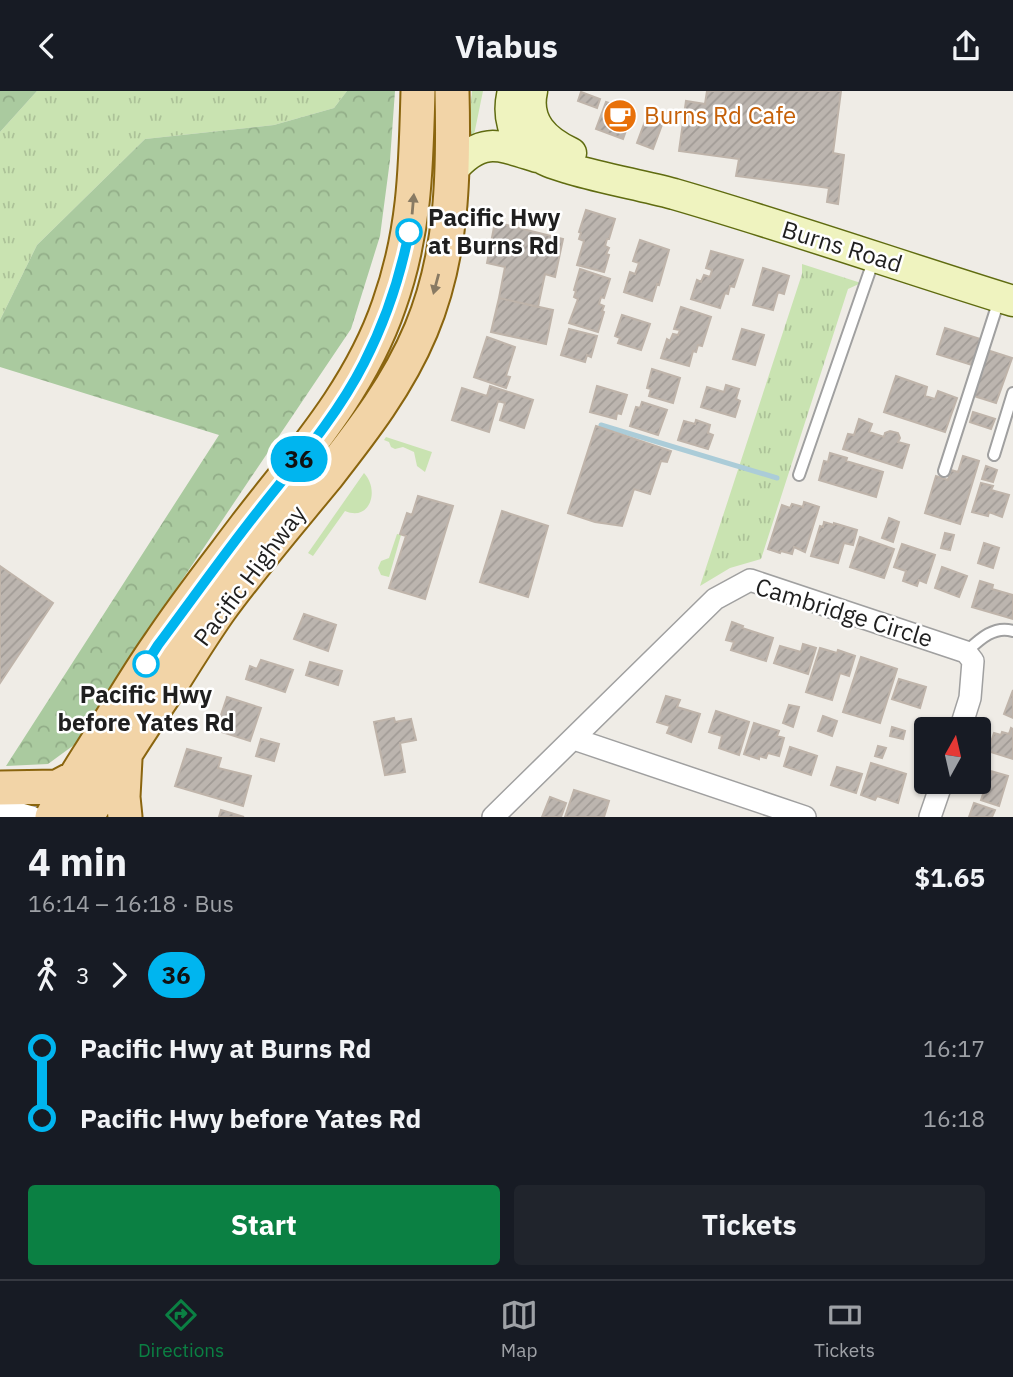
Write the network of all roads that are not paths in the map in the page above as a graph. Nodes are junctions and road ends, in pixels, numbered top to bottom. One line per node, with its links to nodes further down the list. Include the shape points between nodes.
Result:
1 (418, 91): 19 (main road, Pacific Highway, one-way to 1, via 158,645 321,430 363,365 389,307 406,248 415,184)
2 (452, 91): 6 (main road, Pacific Highway)
3 (513, 91): 5 (street, Burns Road, via 510,118 516,134)
4 (532, 91): 7 (street, Burns Road, via 532,118 551,143)
5 (544, 159): 6 (street, via 488,145 474,150); 7 (street, Burns Road)
6 (453, 169): 18 (main road, Pacific Highway, one-way to 18, via 437,284 398,377 354,442 218,613)
7 (671, 194): 8 (street, Burns Road)
8 (874, 256): 9 (street, Burns Road); 13 (lane)
9 (1007, 299): 12 (lane)
10 (1013, 393): 11 (lane)
11 (994, 455)
12 (944, 471)
13 (799, 475)
14 (1013, 631): 15 (lane, via 993,631)
15 (965, 652): 16 (street, Cambridge Circle, via 973,661); 17 (street, Cambridge Circle, via 750,580 715,599)
16 (964, 717)
17 (574, 739): 27 (street, Cambridge Circle); 28 (street)
18 (125, 753): 25 (main road, Pacific Highway); 26 (main road)
19 (76, 777): 20 (main road, via 57,787); 24 (main road, Pacific Highway)
20 (0, 788)
21 (937, 795): 29 (street)
22 (0, 808): 23 (street)
23 (32, 817)
24 (52, 817)
25 (87, 817)
26 (125, 817)
27 (493, 817)
28 (805, 817)
29 (929, 817)

